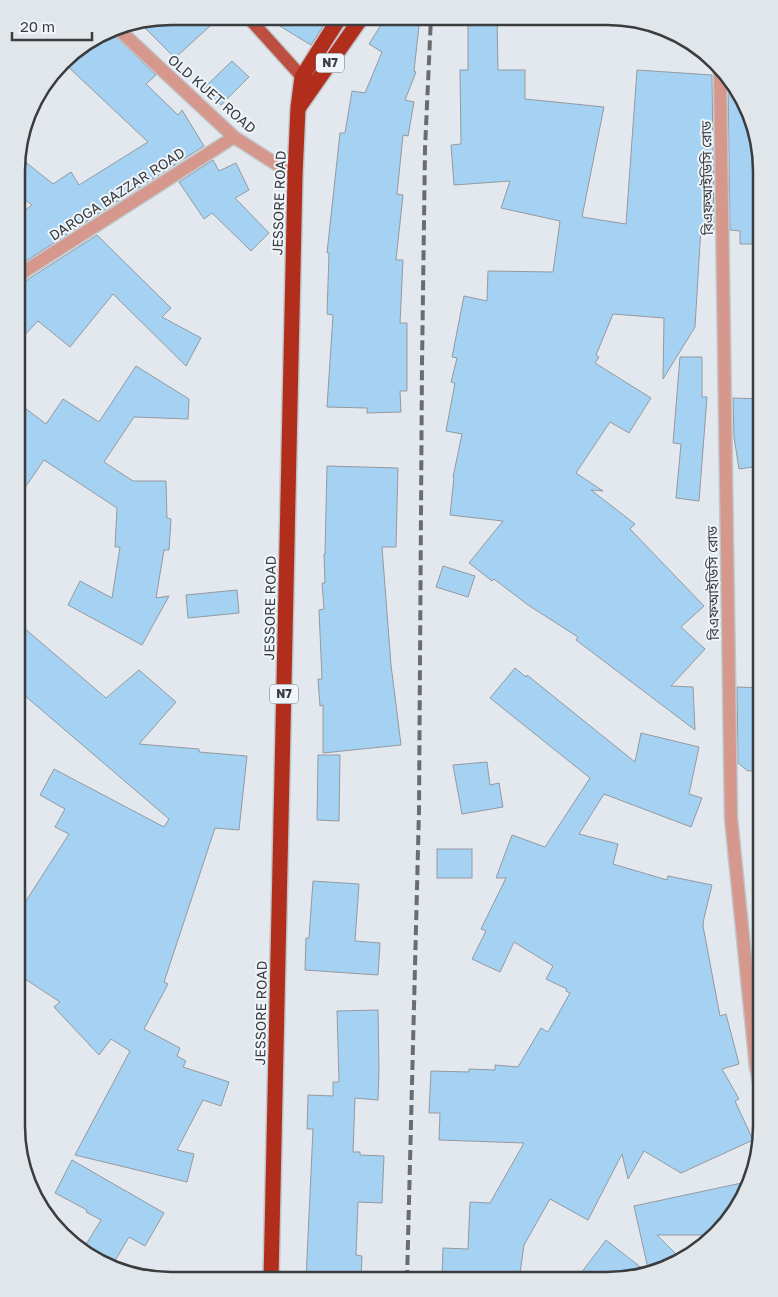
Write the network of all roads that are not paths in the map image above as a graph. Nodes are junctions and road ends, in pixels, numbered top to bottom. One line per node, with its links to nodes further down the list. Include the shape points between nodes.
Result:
1 (256, 25): 5 (main road)
2 (335, 25): 5 (highway, N7)
3 (357, 25): 7 (highway, N7)
4 (123, 33): 9 (street, OLD KUET ROAD)
5 (302, 77): 7 (main road); 8 (highway, N7)
6 (720, 79): 12 (street, বিএফআইডিসি রোড, via 731,818)
7 (316, 84): 8 (highway, N7)
8 (298, 108): 10 (highway, JESSORE ROAD / N7)
9 (234, 137): 10 (street, OLD KUET ROAD); 11 (street, DAROGA BAZZAR ROAD)
10 (295, 176): 13 (highway, JESSORE ROAD / N7)
11 (25, 271)
12 (753, 1015)
13 (271, 1272)

